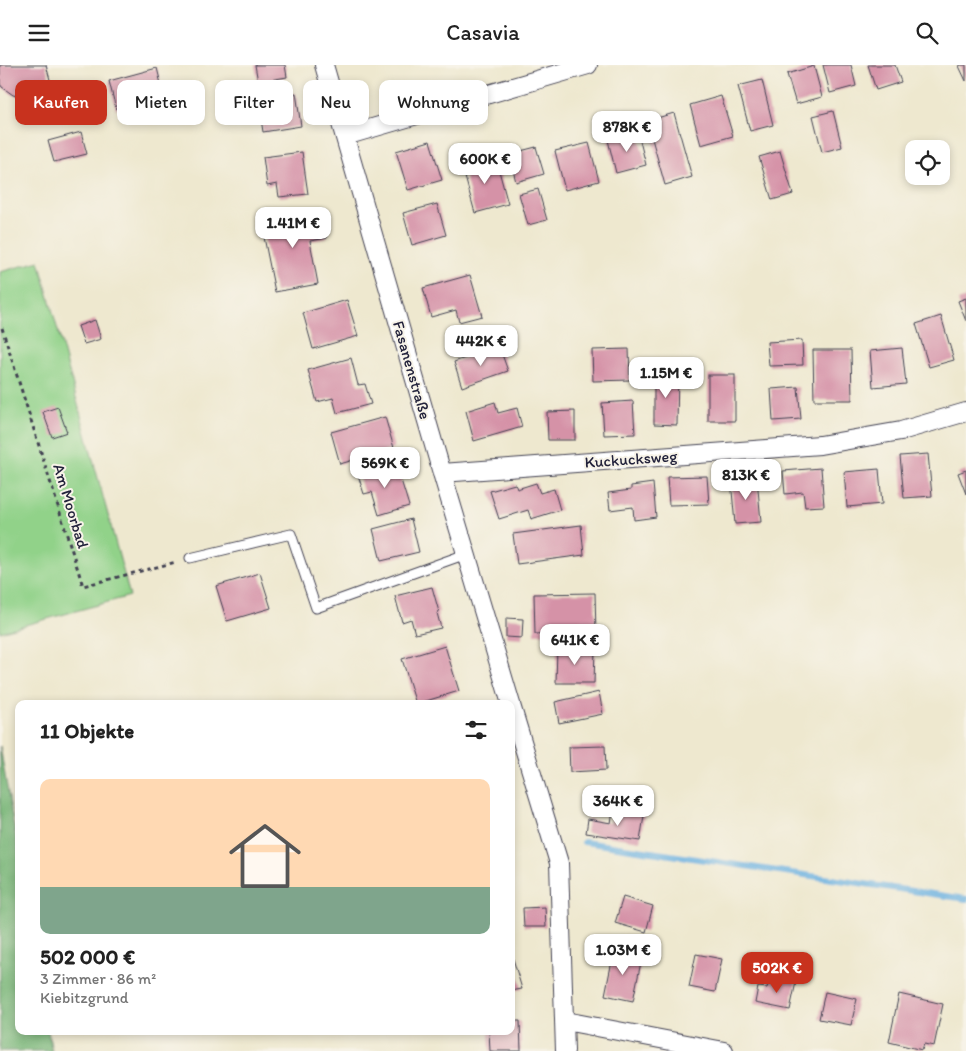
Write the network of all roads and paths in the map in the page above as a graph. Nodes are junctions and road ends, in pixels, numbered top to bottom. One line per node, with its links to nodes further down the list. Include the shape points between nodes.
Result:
1 (324, 65): 3 (street, Fasanenstraße)
2 (588, 65): 3 (street)
3 (346, 136): 6 (street, Fasanenstraße)
4 (2, 328): 8 (path, Am Moorbad, via 83,586)
5 (966, 412): 6 (street, Kuckucksweg, via 900,431 820,445)
6 (442, 473): 7 (street, Fasanenstraße)
7 (466, 553): 8 (lane, via 316,608 291,534); 9 (street, Fasanenstraße)
8 (190, 558)
9 (510, 700)
10 (515, 718): 11 (street, Fasanenstraße, via 558,863)
11 (565, 1021): 12 (street, Fasanenstraße); 13 (street)
12 (565, 1051)
13 (724, 1051)

